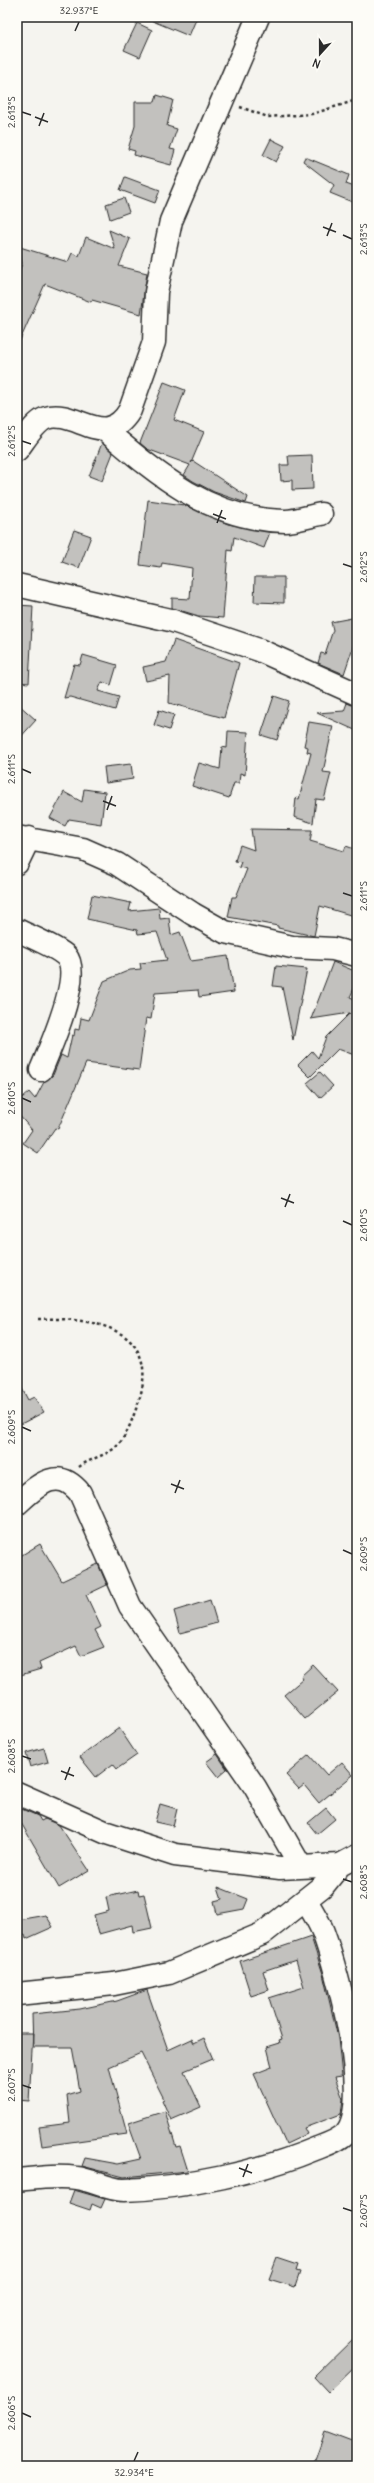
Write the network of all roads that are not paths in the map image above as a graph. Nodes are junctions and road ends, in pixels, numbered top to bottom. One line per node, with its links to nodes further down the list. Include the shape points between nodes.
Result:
1 (258, 17): 2 (street, via 171,221 156,292 154,342 136,398 124,420)
2 (104, 429): 3 (street, via 57,416 46,418 39,422); 4 (street, via 166,480 202,501 247,517 286,521)
3 (17, 450)
4 (321, 514)
5 (17, 585): 6 (street, via 170,620 258,650)
6 (357, 694)
7 (23, 838): 8 (street); 10 (street, via 83,849 117,864 225,932 292,947 333,949)
8 (17, 863)
9 (17, 930): 11 (street, via 65,955 72,965 58,1030)
10 (357, 955)
11 (41, 1070)
12 (17, 1504): 15 (street, via 53,1478 66,1479 80,1492 130,1606 255,1787)
13 (17, 1793): 15 (street, via 107,1833 154,1850 280,1868)
14 (348, 1861): 15 (street); 16 (street)
15 (302, 1867)
16 (306, 1900): 17 (street, via 262,1934 169,1973 114,1984); 18 (street, via 323,1930 348,2014 357,2098 355,2118 345,2134 281,2163 151,2189 121,2190 79,2178 60,2176)
17 (17, 1994)
18 (17, 2180)

